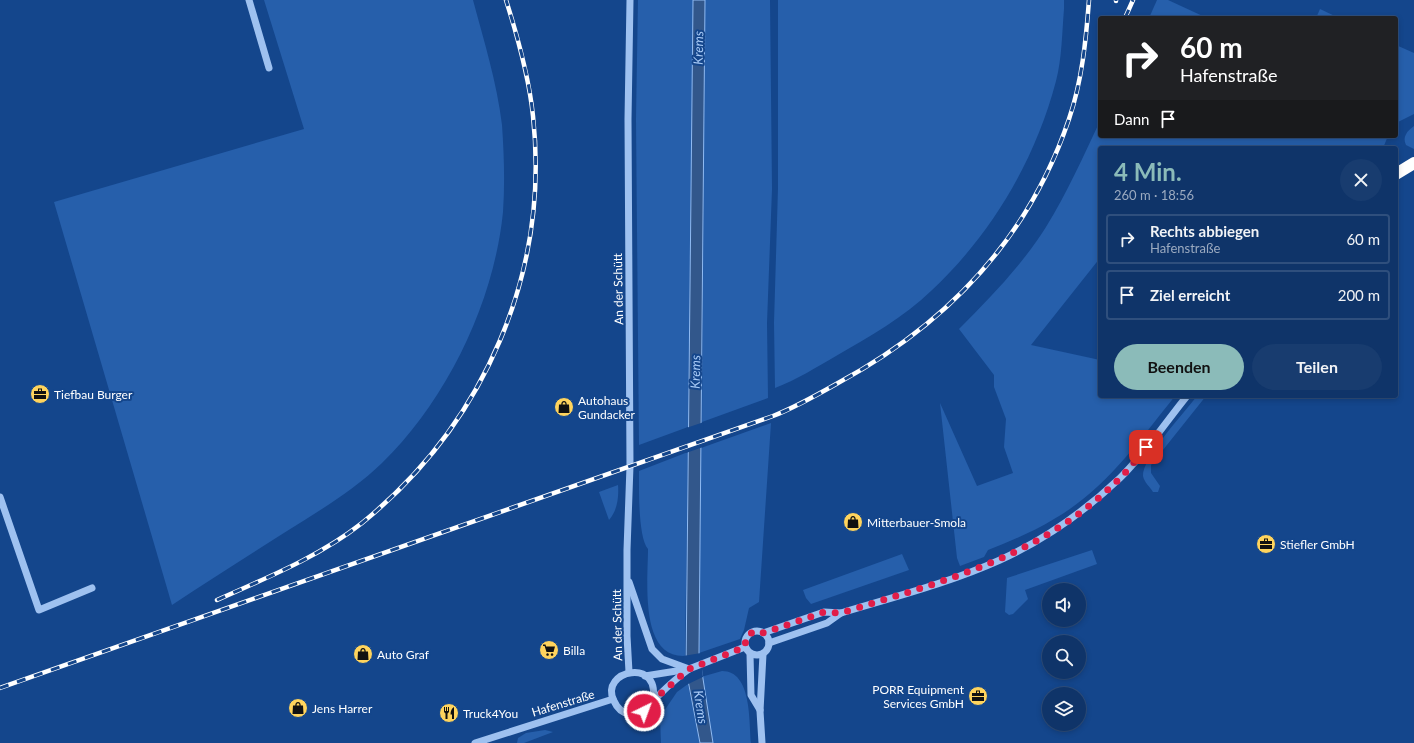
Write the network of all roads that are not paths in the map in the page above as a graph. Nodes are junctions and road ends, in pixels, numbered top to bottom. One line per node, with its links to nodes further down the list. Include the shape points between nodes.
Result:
1 (248, 0): 3 (street)
2 (630, 0): 8 (street, An der Schütt, via 630,466)
3 (269, 68)
4 (1414, 163): 5 (highway)
5 (1398, 173)
6 (1185, 398): 10 (street, via 1121,477 1061,527 1035,543 976,570)
7 (0, 497): 9 (street, via 39,610)
8 (627, 577): 16 (street, An der Schütt, via 648,643 656,655); 17 (street, An der Schütt, via 627,644)
9 (92, 588)
10 (841, 613): 11 (street, via 824,612); 12 (street, via 827,623)
11 (764, 633): 12 (street); 13 (street, via 749,633)
12 (769, 643): 15 (street)
13 (741, 648): 14 (street); 16 (street, Hafenstraße)
14 (750, 654): 15 (street); 21 (street, via 751,695)
15 (763, 654): 21 (street)
16 (689, 669): 18 (street, Hafenstraße); 20 (street, Hafenstraße)
17 (630, 672): 18 (street, Hafenstraße, via 638,672); 19 (street, Hafenstraße, via 615,682 612,690)
18 (645, 676): 20 (street, via 652,683)
19 (613, 699): 20 (street, Hafenstraße, via 617,707 631,714 644,711); 22 (street, Hafenstraße)
20 (652, 704)
21 (760, 711): 24 (street)
22 (493, 740): 23 (street, Hafenstraße)
23 (475, 743)
24 (762, 743)

